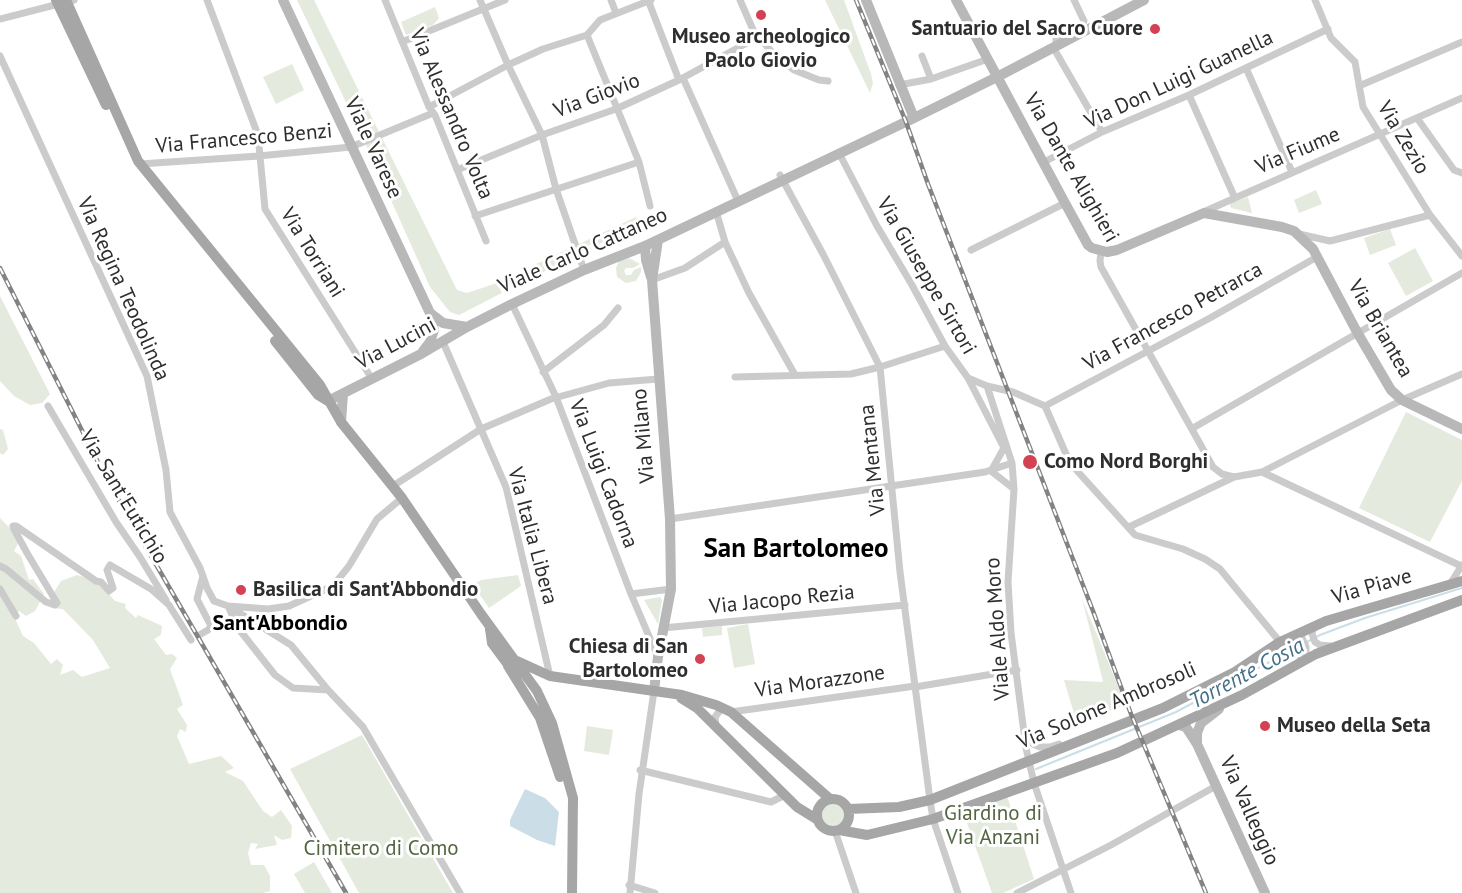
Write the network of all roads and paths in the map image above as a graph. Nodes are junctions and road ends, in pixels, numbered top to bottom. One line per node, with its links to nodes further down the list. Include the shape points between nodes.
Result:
1 (207, 0): 46 (street, Via Torriani, via 258,135)
2 (283, 0): 44 (street, Viale Varese)
3 (385, 0): 21 (street, Via Alessandro Volta)
4 (480, 0): 15 (street)
5 (505, 0): 15 (street)
6 (611, 0): 16 (street)
7 (649, 0): 16 (street); 30 (street)
8 (740, 0): 19 (street)
9 (866, 0): 33 (street)
10 (956, 0): 26 (street, Via Dante Alighieri)
11 (1074, 0): 23 (street, via 1083,24 1056,39)
12 (1144, 0): 23 (street, Viale Carlo Cattaneo)
13 (1316, 0): 18 (street, Via Zezio)
14 (64, 1): 17 (street); 49 (main road); 100 (main road, via 136,168 318,395)
15 (485, 9): 21 (street); 27 (street)
16 (616, 13): 20 (street, via 600,20)
17 (0, 19)
18 (1328, 29): 28 (street, Via Don Luigi Guanella); 34 (street, Via Zezio, via 1336,45 1354,62)
19 (754, 32): 30 (street, Via Giovio, via 745,44); 32 (street, via 794,70)
20 (587, 35): 27 (street, Via Francesco Benzi); 37 (street)
21 (402, 42): 38 (street, Via Alessandro Volta)
22 (1462, 42): 34 (street)
23 (1055, 46): 29 (street, Viale Carlo Cattaneo); 41 (street)
24 (0, 56): 120 (street, Via Regina Teodolinda, via 147,376 166,470 170,512)
25 (921, 56): 31 (street)
26 (988, 59): 29 (street, Via Dante Alighieri); 31 (street)
27 (508, 64): 38 (street, Via Francesco Benzi); 43 (street)
28 (1246, 68): 35 (street, Via Don Luigi Guanella); 51 (street)
29 (998, 77): 39 (street, Viale Carlo Cattaneo); 48 (street, Via Dante Alighieri)
30 (681, 79): 37 (street, Via Giovio); 56 (street)
31 (931, 79): 33 (street)
32 (828, 81)
33 (899, 85): 39 (street)
34 (1359, 86): 42 (street, Via Zezio, via 1363,107)
35 (1189, 95): 41 (street, Via Don Luigi Guanella); 55 (street)
36 (1462, 98): 40 (street, Via Fiume)
37 (616, 109): 43 (street, Via Giovio); 47 (street)
38 (431, 110): 44 (street, Via Francesco Benzi); 50 (street, Via Alessandro Volta)
39 (914, 118): 45 (street, Viale Carlo Cattaneo)
40 (1417, 118): 42 (street, Via Fiume); 52 (street, via 1454,170)
41 (1102, 132): 48 (street, Via Don Luigi Guanella)
42 (1381, 134): 51 (street, Via Fiume); 62 (street, Via Zezio)
43 (542, 135): 50 (street, Via Giovio); 54 (street)
44 (351, 147): 46 (street, Via Francesco Benzi); 81 (street, Viale Varese)
45 (838, 153): 53 (street, Viale Carlo Cattaneo); 85 (street, Via Giuseppe Sirtori)
46 (259, 156): 49 (street, Via Francesco Benzi); 94 (street, Via Torriani, via 265,209)
47 (639, 162): 54 (street); 58 (street)
48 (1044, 162): 57 (street, Via Dante Alighieri)
49 (140, 164): 100 (main road, via 320,385)
50 (457, 170): 63 (street, Via Alessandro Volta)
51 (1292, 172): 55 (street, Via Fiume)
52 (1462, 173)
53 (781, 177): 56 (street, Viale Carlo Cattaneo); 88 (street, Via Mentana)
54 (556, 189): 63 (street); 76 (street)
55 (1231, 198): 60 (street, Via Fiume); 61 (street)
56 (738, 201): 59 (street, Viale Carlo Cattaneo)
57 (1065, 203): 70 (street); 72 (street, Via Dante Alighieri, via 1088,245)
58 (650, 206)
59 (716, 212): 65 (street, Viale Carlo Cattaneo); 68 (street)
60 (1200, 213): 61 (street); 72 (street, via 1117,250)
61 (1221, 215): 64 (street)
62 (1430, 215): 67 (street, Via Francesco Petrarca); 74 (street, Via Zezio)
63 (475, 216): 66 (street, Via Alessandro Volta)
64 (1299, 234): 67 (street); 73 (street, Via Briantea)
65 (658, 240): 69 (street, Viale Carlo Cattaneo); 78 (street, Via Milano)
66 (486, 241)
67 (1330, 241): 73 (street, Via Francesco Petrarca)
68 (724, 242): 78 (street, via 685,268); 91 (street)
69 (645, 246): 71 (street, Viale Carlo Cattaneo); 75 (street, Via Milano)
70 (970, 250)
71 (628, 251): 75 (street); 76 (street, Viale Carlo Cattaneo)
72 (1101, 251): 86 (street, Via Dante Alighieri, via 1101,267)
73 (1315, 253): 83 (street, Via Briantea); 86 (street, Via Francesco Petrarca, via 1210,318)
74 (1462, 256)
75 (646, 258): 78 (street, Via Milano)
76 (584, 270): 79 (street, Viale Carlo Cattaneo)
77 (1462, 273): 83 (street)
78 (652, 280): 95 (street, Via Milano)
79 (512, 304): 82 (street, Viale Carlo Cattaneo); 89 (street, Via Luigi Cadorna)
80 (618, 308): 89 (street, via 604,325)
81 (430, 313): 82 (street, via 443,323); 87 (street, Viale Varese, via 434,330)
82 (467, 327): 84 (street, Via Lucini)
83 (1357, 332): 99 (street, Via Briantea, via 1391,390); 104 (street)
84 (443, 342): 87 (street, Via Lucini); 105 (street, Via Italia Libera)
85 (945, 346): 88 (street); 93 (street, Via Giuseppe Sirtori)
86 (1149, 350): 102 (street, Via Francesco Petrarca); 104 (street, Via Dante Alighieri)
87 (421, 354): 94 (street, Via Lucini)
88 (880, 367): 91 (street, via 850,374); 112 (street, Via Mentana)
89 (543, 372): 98 (street, Via Luigi Cadorna)
90 (1462, 374): 99 (street)
91 (795, 375): 92 (street)
92 (735, 377)
93 (968, 378): 96 (street, Via Giuseppe Sirtori); 108 (street, via 1004,448)
94 (372, 379): 97 (street, Via Lucini)
95 (658, 379): 98 (street, via 609,383); 115 (street, Via Milano)
96 (987, 386): 102 (street, Via Giuseppe Sirtori); 107 (street, Viale Aldo Moro)
97 (343, 394): 100 (street, Via Lucini); 103 (street, Via Lucini)
98 (556, 397): 105 (street); 125 (street, Via Luigi Cadorna)
99 (1402, 400): 106 (street, Via Briantea); 109 (street)
100 (328, 401): 103 (main road)
101 (48, 406): 127 (street, Via Sant'Eutichio)
102 (1045, 406): 116 (street, via 1070,463)
103 (341, 422): 111 (main road)
104 (1193, 428): 110 (street, Via Dante Alighieri, via 1213,466)
105 (481, 429): 111 (street); 142 (street, Via Italia Libera, via 506,487)
106 (1462, 429)
107 (1012, 463): 108 (street); 113 (street, Viale Aldo Moro)
108 (991, 471): 112 (street); 113 (street)
109 (1262, 472): 110 (street); 117 (street)
110 (1233, 477): 116 (street)
111 (393, 486): 114 (main road)
112 (892, 487): 115 (street); 128 (street, Via Mentana)
113 (1014, 489): 141 (street, Viale Aldo Moro, via 1008,582)
114 (402, 498): 129 (street, via 377,519 333,586 289,606); 139 (main road)
115 (670, 519): 124 (street, Via Milano)
116 (1129, 527): 136 (street, via 1140,538 1184,549 1220,569)
117 (1462, 565): 119 (street); 122 (street)
118 (0, 566): 127 (street, via 46,602 57,603 27,554 16,526 109,591 113,588 107,570 110,565 151,589)
119 (1462, 571)
120 (203, 576): 129 (street, Via Regina Teodolinda, via 213,599); 133 (street, via 197,599 211,626)
121 (1462, 581): 122 (main road, Via Piave)
122 (1450, 584): 132 (main road, Via Piave)
123 (0, 589): 130 (street)
124 (671, 589): 125 (street); 131 (street, Via Milano)
125 (631, 594): 138 (street, Via Luigi Cadorna)
126 (1462, 600): 137 (main road, Via Solone Ambrosoli)
127 (169, 605): 135 (street, Via Sant'Eutichio)
128 (905, 605): 131 (street, Via Jacopo Rezia); 144 (street, Via Mentana)
129 (228, 606): 145 (street, via 291,645); 145 (street, via 238,628 275,675 293,688)
130 (16, 616)
131 (663, 628): 138 (street, Via Milano)
132 (1313, 630): 134 (main road, Via Piave); 137 (street, via 1317,644)
133 (204, 633)
134 (1298, 637): 136 (main road, Via Solone Ambrosoli); 140 (street, via 1306,651)
135 (191, 640)
136 (1279, 640): 154 (main road, Via Solone Ambrosoli, via 1235,672)
137 (1339, 645): 140 (main road, Via Solone Ambrosoli)
138 (658, 657): 146 (street, Via Milano)
139 (512, 663): 142 (main road); 143 (main road); 149 (main road)
140 (1297, 664): 148 (main road, Via Solone Ambrosoli)
141 (1017, 670): 144 (street, Via Morazzone); 153 (street, Viale Aldo Moro)
142 (550, 676): 143 (main road); 146 (main road)
143 (534, 686): 149 (main road); 171 (main road, via 552,723 573,798)
144 (915, 686): 150 (street, Via Morazzone); 162 (street, Via Mentana)
145 (328, 690): 169 (street, via 363,727)
146 (654, 691): 147 (main road); 157 (street, Via Milano)
147 (673, 693): 150 (main road); 152 (main road, via 697,708)
148 (1242, 695): 151 (main road, Via Solone Ambrosoli); 155 (street, Via Valleggio, via 1201,723)
149 (531, 702): 170 (main road, via 544,727 567,800)
150 (727, 710): 152 (street, via 715,717); 161 (main road)
151 (1179, 725): 155 (street, Via Valleggio, via 1186,727); 158 (main road, Via Solone Ambrosoli, via 1117,753)
152 (716, 729): 160 (main road)
153 (1023, 731): 154 (street, via 1032,744 1044,747 1095,731); 156 (street, Viale Aldo Moro)
154 (1104, 732): 156 (main road, Via Solone Ambrosoli)
155 (1197, 744): 159 (street, Via Valleggio)
156 (1030, 764): 158 (street, Viale Aldo Moro); 162 (main road, Via Solone Ambrosoli)
157 (641, 770): 160 (street, via 771,802); 168 (street, Via Milano)
158 (1034, 781): 164 (main road, Via Solone Ambrosoli); 167 (street, Viale Aldo Moro)
159 (1216, 786): 167 (street); 177 (street, Via Valleggio)
160 (784, 795): 165 (main road)
161 (830, 799): 163 (main road, via 839,800); 165 (main road, via 820,805)
162 (930, 800): 163 (main road, Via Solone Ambrosoli, via 899,807); 164 (street, Via Mentana)
163 (848, 809): 166 (main road, via 847,824)
164 (933, 819): 166 (main road, Via Solone Ambrosoli, via 867,835); 174 (street, Via Mentana)
165 (818, 820): 166 (main road, via 825,829)
166 (837, 831): 173 (street)
167 (1063, 870): 175 (street); 176 (street, Viale Aldo Moro)
168 (630, 888): 172 (street)
169 (460, 893)
170 (565, 893)
171 (572, 893)
172 (655, 893)
173 (856, 893)
174 (958, 893)
175 (1017, 893)
176 (1071, 893)
177 (1265, 893)

